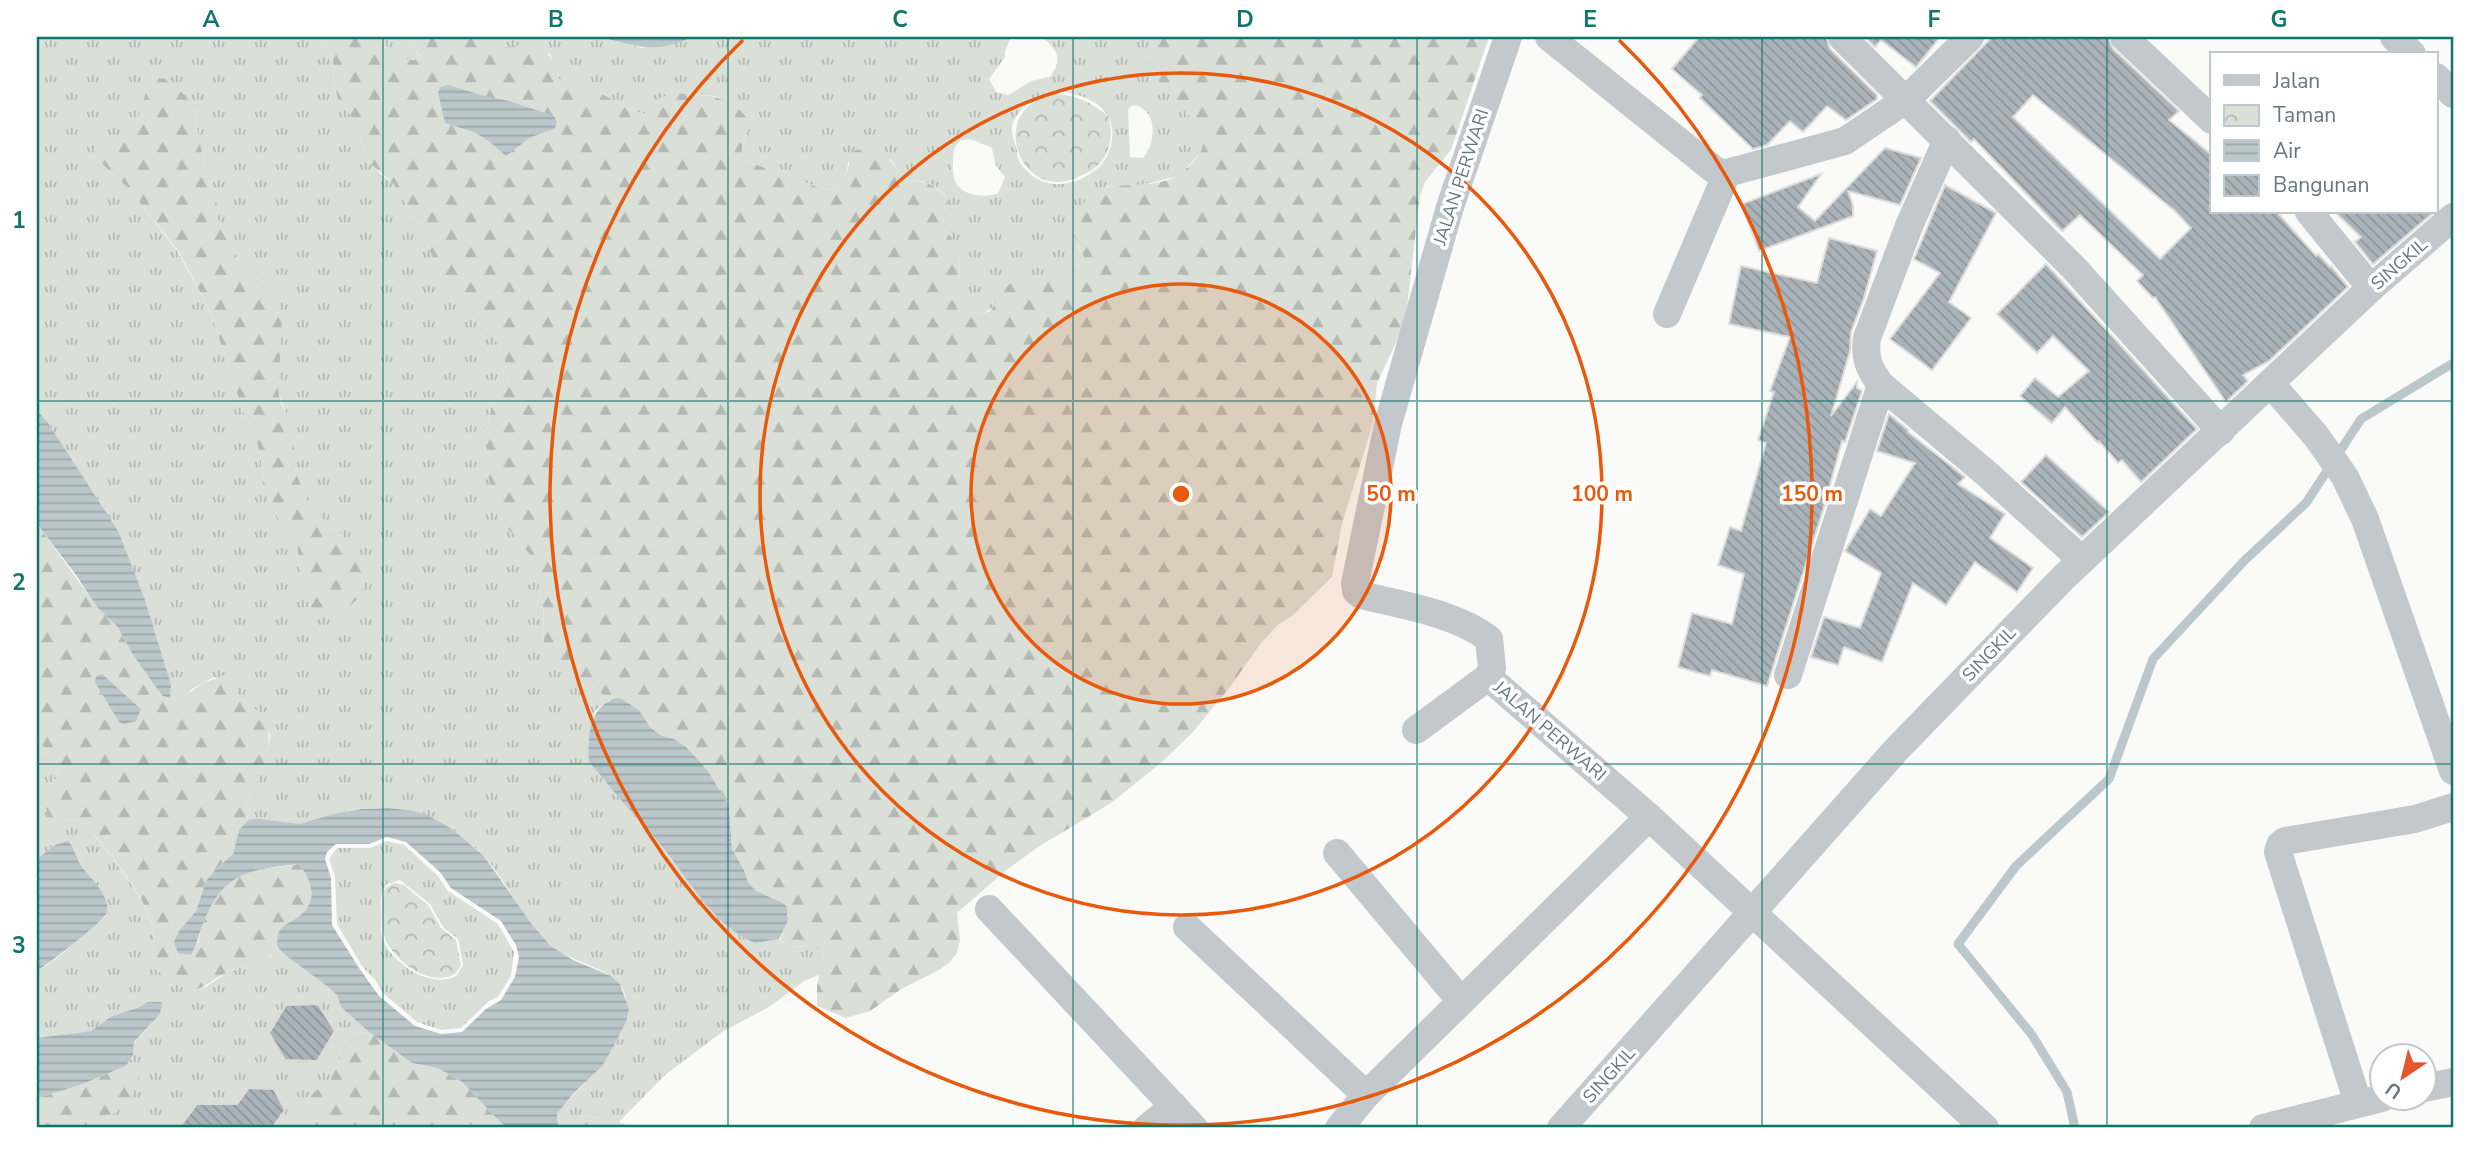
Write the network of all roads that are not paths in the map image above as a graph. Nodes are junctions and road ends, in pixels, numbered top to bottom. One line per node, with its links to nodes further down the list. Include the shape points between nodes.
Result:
1 (1508, 37): 23 (street, JALAN PERWARI, via 1450,207 1388,424 1355,583 1361,595 1418,608 1482,634 1490,642)
2 (1549, 37): 13 (street, via 1712,168)
3 (1842, 37): 10 (street)
4 (1969, 37): 10 (street)
5 (2124, 37): 11 (street)
6 (2394, 37): 7 (street)
7 (2410, 52)
8 (2438, 79): 9 (street)
9 (2453, 94)
10 (1907, 99): 12 (street); 13 (street, via 1845,141)
11 (2210, 118)
12 (1947, 140): 19 (street, via 1867,338 1865,355); 20 (street, via 2073,267)
13 (1727, 173): 17 (street)
14 (2311, 214): 16 (street)
15 (2453, 217): 16 (street, SINGKIL)
16 (2371, 288): 18 (street, SINGKIL)
17 (1667, 314)
18 (2270, 383): 20 (street, SINGKIL); 25 (street, via 2345,477 2365,519)
19 (1881, 385): 21 (street); 22 (street)
20 (2221, 431): 21 (street, SINGKIL)
21 (2082, 560): 30 (street, SINGKIL, via 1896,750)
22 (1788, 675)
23 (1488, 677): 24 (street); 27 (street, JALAN PERWARI)
24 (1416, 730)
25 (2453, 771)
26 (2453, 807): 34 (street, via 2415,819 2285,841 2277,852)
27 (1649, 817): 30 (street, JALAN PERWARI); 32 (street)
28 (1337, 853): 32 (street)
29 (989, 909): 36 (street)
30 (1753, 912): 40 (street, SINGKIL); 41 (street, JALAN PERWARI)
31 (1187, 927): 33 (street)
32 (1461, 1001): 33 (street)
33 (1366, 1095): 39 (street)
34 (2368, 1095)
35 (2368, 1101): 42 (street)
36 (1174, 1106): 37 (street); 38 (street)
37 (1147, 1128)
38 (1194, 1128)
39 (1339, 1128)
40 (1561, 1128)
41 (1985, 1128)
42 (2263, 1128)

